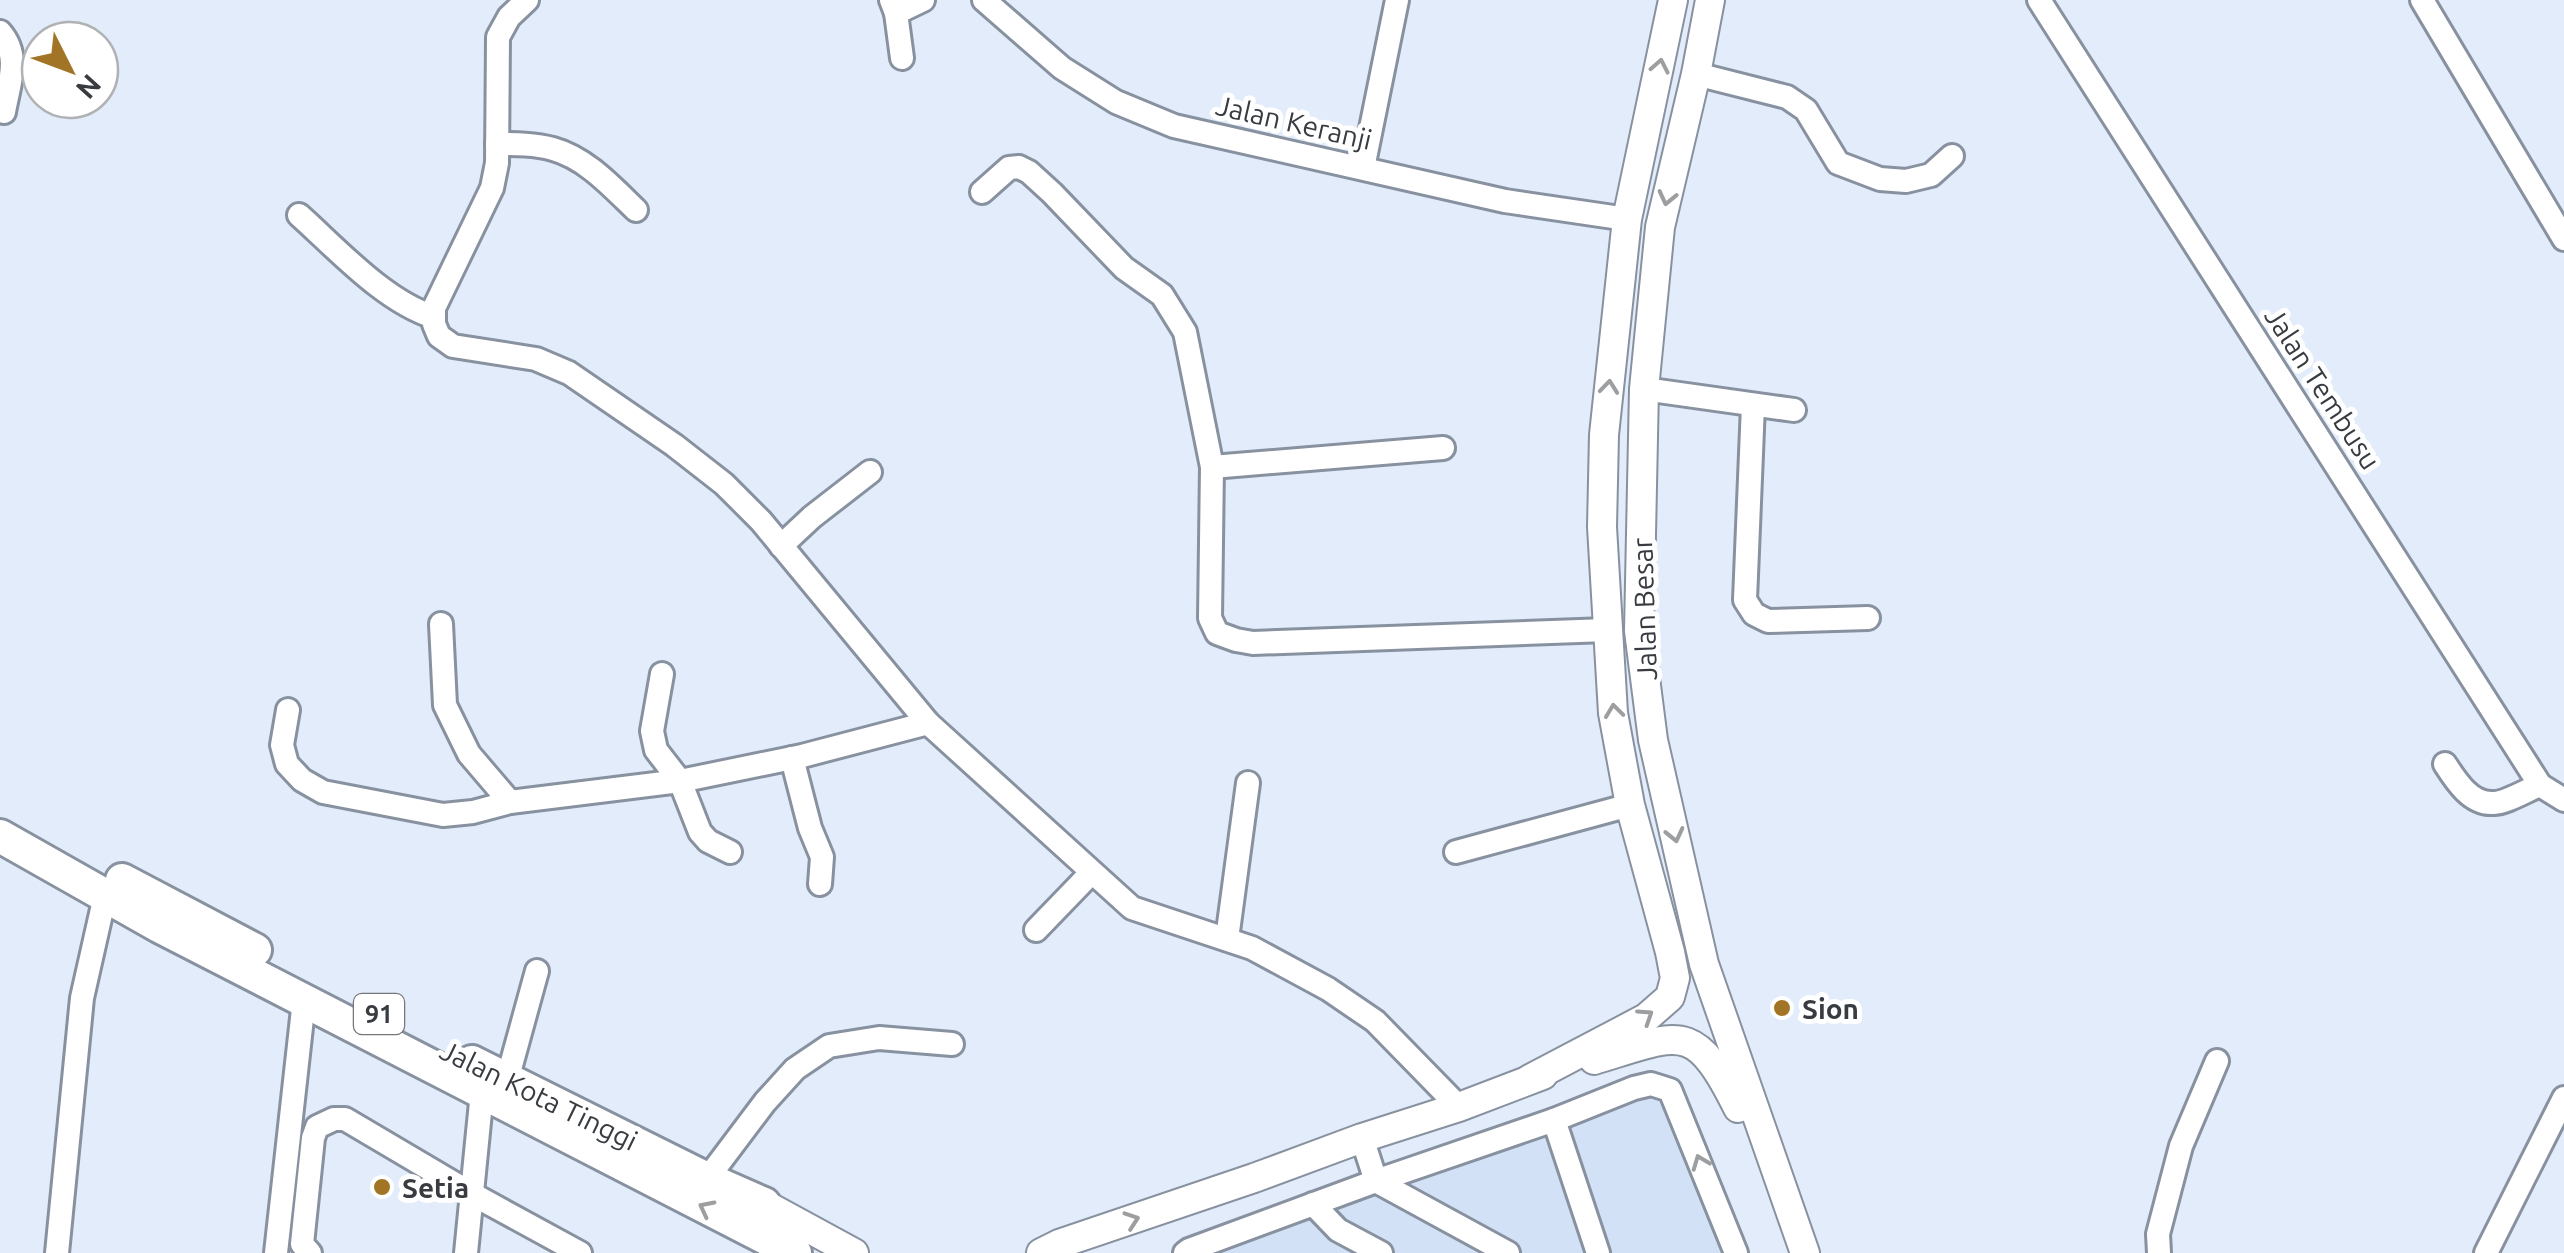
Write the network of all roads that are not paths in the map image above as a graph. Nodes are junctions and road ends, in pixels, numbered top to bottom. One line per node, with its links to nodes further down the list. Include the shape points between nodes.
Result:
1 (527, 0): 14 (street, via 498,37)
2 (922, 0): 9 (street)
3 (984, 0): 16 (street, Jalan Keranji, via 1062,68 1116,102 1174,126)
4 (1397, 0): 16 (street)
5 (1673, 0): 20 (main road, Jalan Besar, one-way to 5)
6 (1710, 0): 12 (main road, Jalan Besar)
7 (2039, 0): 40 (street, Jalan Tembusu)
8 (2422, 0): 21 (street)
9 (894, 6): 11 (street)
10 (0, 32): 13 (street, via 13,59)
11 (902, 58)
12 (1696, 74): 15 (street, via 1787,97 1806,110 1838,163 1880,179 1931,175); 23 (main road, Jalan Besar, one-way to 23, via 1660,227)
13 (4, 112)
14 (498, 144): 18 (street, via 557,150); 22 (street, via 492,188)
15 (1952, 156)
16 (1363, 168): 20 (street, Jalan Keranji)
17 (982, 192): 27 (street, via 1009,168 1029,172 1124,268 1162,295 1185,332)
18 (636, 210)
19 (299, 215): 22 (street, via 374,281)
20 (1626, 220): 32 (main road, Jalan Besar, one-way to 20, via 1604,435)
21 (2564, 239)
22 (434, 317): 29 (street, via 439,336 453,346 536,358 569,372 724,484)
23 (1644, 389): 24 (street); 68 (main road, Jalan Besar, one-way to 68, via 1639,631 1653,740 1704,964)
24 (1753, 405): 25 (street); 30 (street, via 1745,600 1768,621)
25 (1794, 410)
26 (1443, 448): 27 (street)
27 (1212, 466): 32 (street, via 1210,618 1217,633 1253,644)
28 (870, 472): 29 (street)
29 (781, 546): 35 (street)
30 (1868, 618)
31 (441, 624): 42 (street, via 445,706 469,754)
32 (1607, 630): 43 (main road, Jalan Besar, one-way to 32)
33 (662, 674): 38 (street, via 652,731 656,750)
34 (288, 710): 42 (street, via 282,745 287,764 322,792 443,815)
35 (928, 723): 36 (street); 48 (street)
36 (792, 758): 38 (street); 49 (street, via 822,857)
37 (2445, 764): 40 (street, via 2462,789 2494,804)
38 (680, 781): 42 (street); 46 (street, via 700,832)
39 (1248, 783): 52 (street)
40 (2540, 784): 41 (street, Jalan Tembusu)
41 (2564, 800)
42 (510, 802)
43 (1630, 805): 47 (street); 57 (main road, Jalan Besar, one-way to 43, via 1646,1018 1670,997 1670,952)
44 (0, 812): 58 (highway, Jalan Kota Tinggi / 91)
45 (0, 836): 50 (highway)
46 (730, 852)
47 (1456, 852)
48 (1091, 874): 51 (street); 52 (street, via 1132,908)
49 (820, 884)
50 (105, 896): 54 (highway); 70 (street, via 82,998)
51 (1036, 930)
52 (1227, 938): 60 (street, via 1375,1021)
53 (537, 971): 58 (street)
54 (304, 1000): 58 (highway); 71 (street)
55 (952, 1044): 63 (street, via 879,1038 828,1046 795,1069)
56 (2217, 1061): 83 (street, via 2181,1146)
57 (1530, 1079): 60 (main road, Jalan Besar); 68 (main road, Jalan Besar, via 1662,1039 1691,1043 1720,1072)
58 (494, 1086): 63 (highway, Jalan Kota Tinggi / 91); 65 (street); 75 (highway, one-way to 58)
59 (2564, 1098): 84 (street)
60 (1459, 1107): 62 (main road, Jalan Besar)
61 (1554, 1120): 64 (street); 80 (street); 81 (street, one-way to 61, via 1670,1090 1650,1084)
62 (1362, 1138): 64 (street); 69 (main road, Jalan Besar, one-way to 62)
63 (707, 1179): 66 (highway, Jalan Kota Tinggi / 91)
64 (1376, 1181): 67 (street); 79 (street)
65 (472, 1194): 72 (street, via 346,1119 334,1119 317,1127 312,1138 302,1244); 73 (street); 74 (street)
66 (764, 1204): 76 (main road)
67 (1313, 1204): 77 (street); 78 (street, via 1338,1230)
68 (1786, 1205): 82 (main road, Jalan Besar)
69 (1050, 1250)
70 (57, 1253)
71 (276, 1253)
72 (310, 1253)
73 (466, 1253)
74 (580, 1253)
75 (794, 1253)
76 (854, 1253)
77 (1185, 1253)
78 (1380, 1253)
79 (1508, 1253)
80 (1598, 1253)
81 (1736, 1253)
82 (1805, 1253)
83 (2159, 1253)
84 (2486, 1253)

